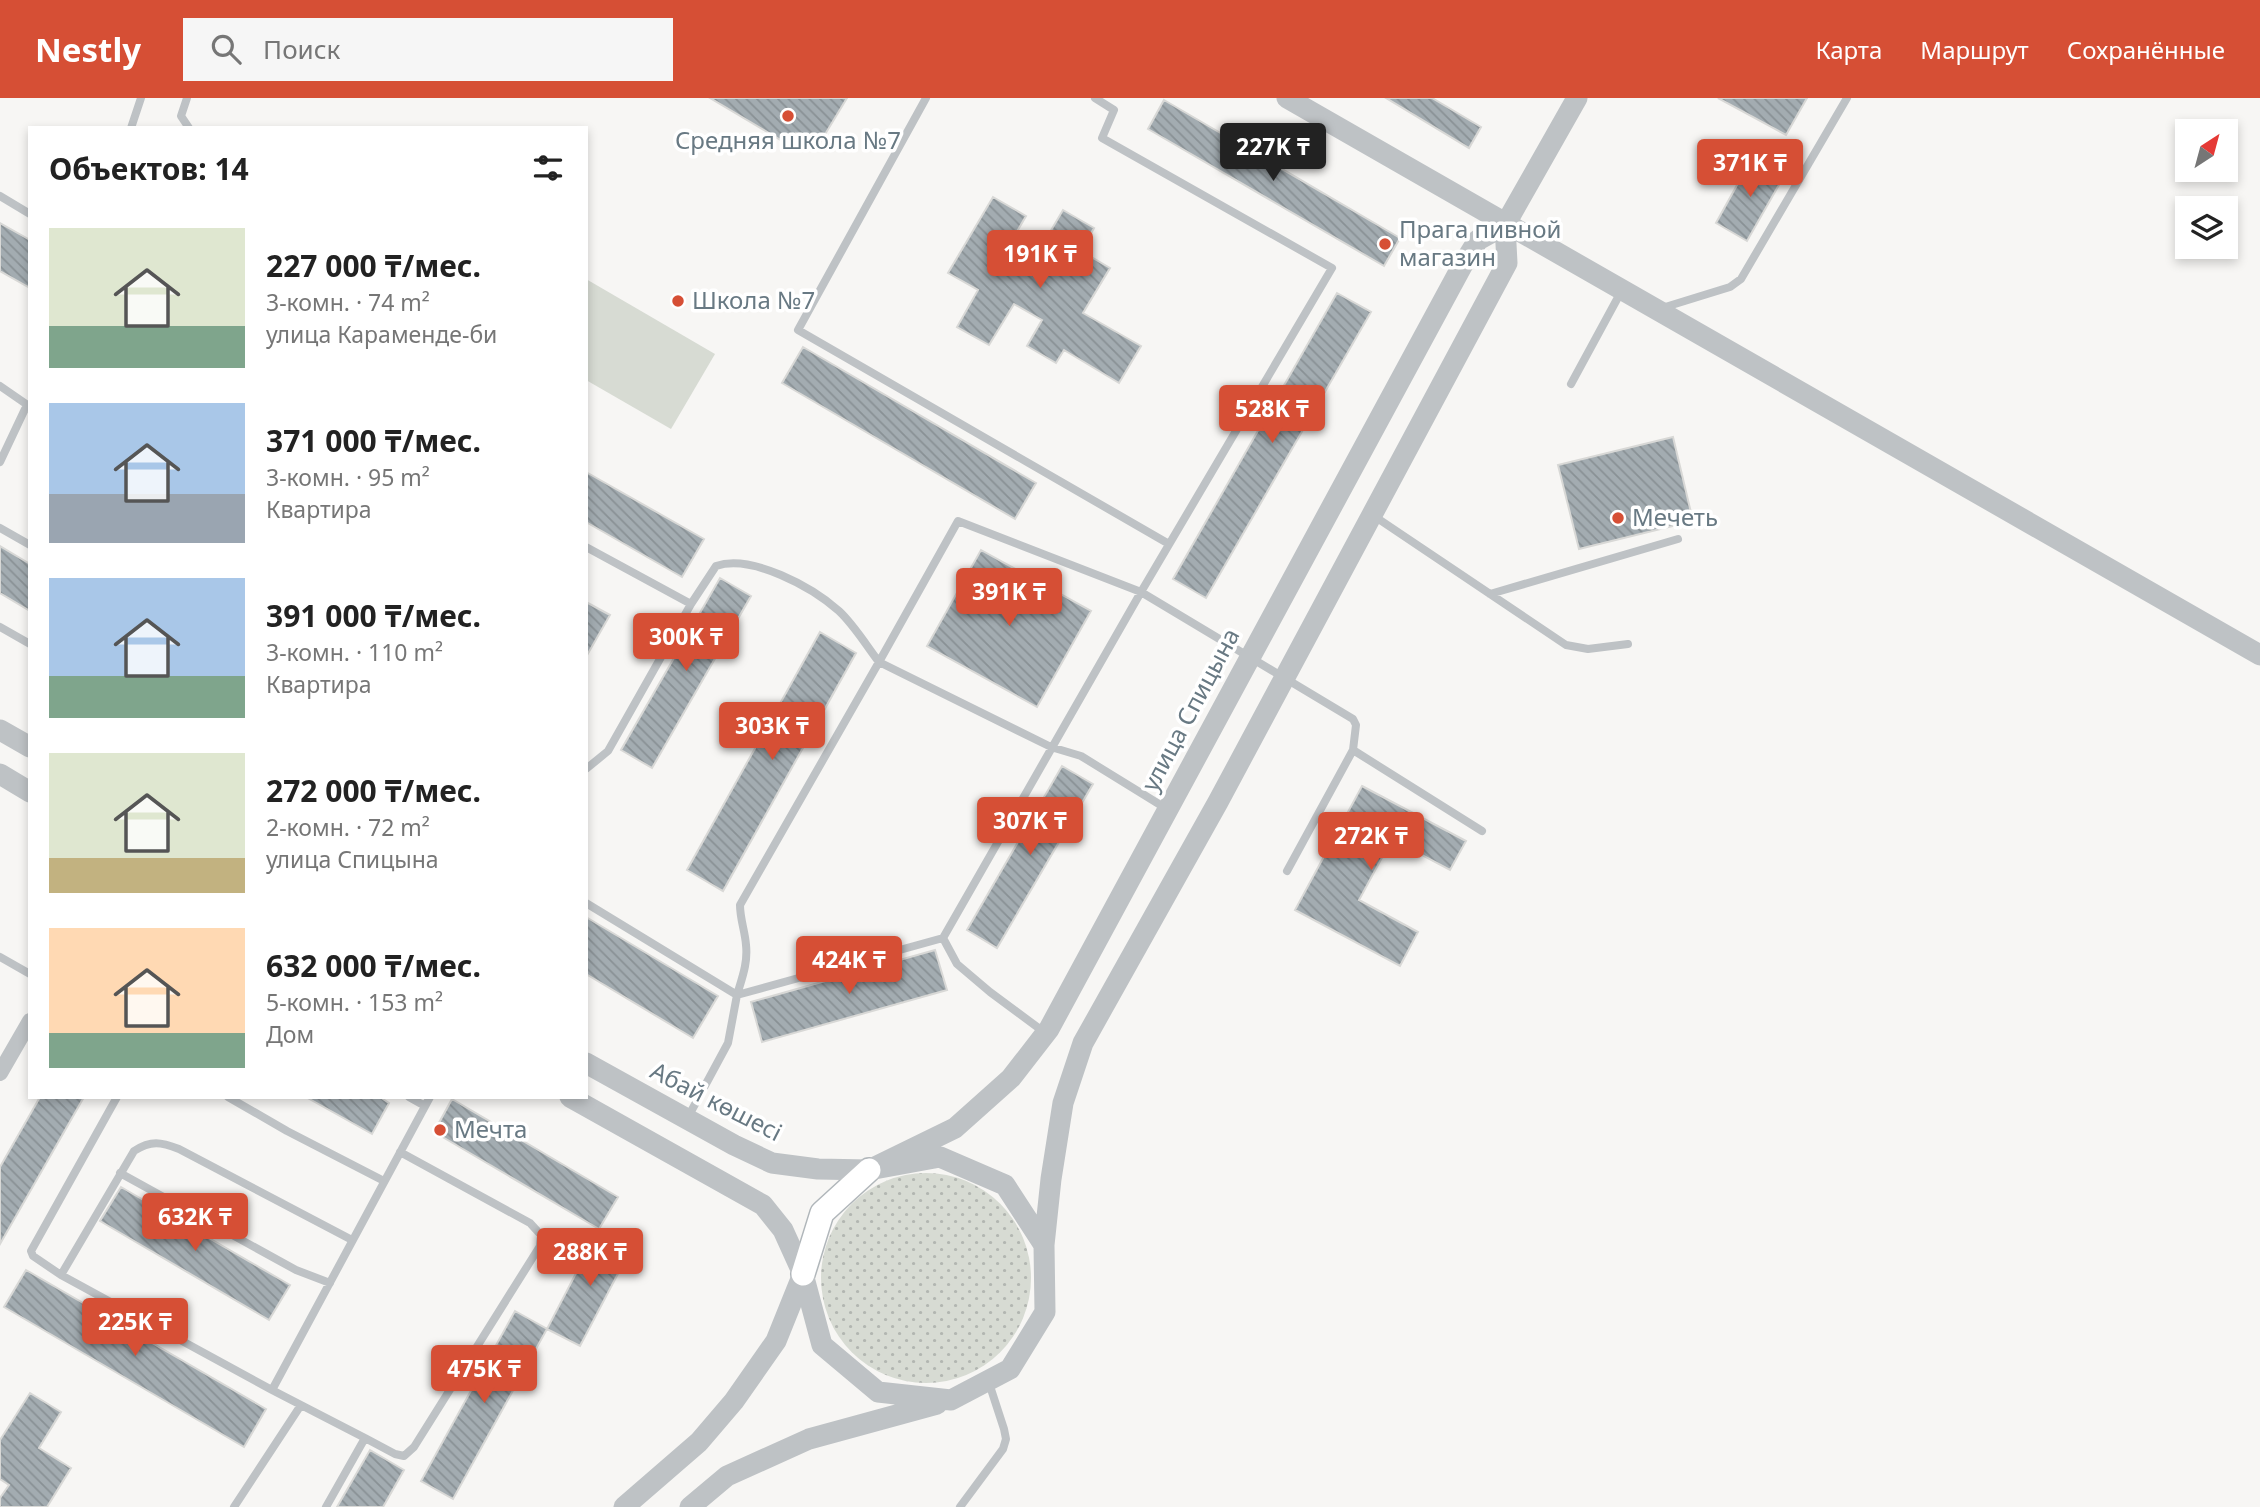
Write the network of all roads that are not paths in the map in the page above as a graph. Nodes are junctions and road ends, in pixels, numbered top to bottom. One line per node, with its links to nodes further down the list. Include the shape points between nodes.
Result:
1 (141, 98): 8 (lane)
2 (187, 98): 9 (lane, via 181,116)
3 (926, 98): 24 (lane, via 798,330)
4 (1095, 98): 24 (lane, via 1114,110 1102,138 1332,268)
5 (1287, 98): 12 (street)
6 (1577, 98): 12 (street, улица Спицына)
7 (1847, 98): 14 (lane, via 1741,279)
8 (132, 126)
9 (188, 126)
10 (0, 196): 11 (lane)
11 (28, 213)
12 (1505, 225): 13 (street); 20 (street, via 1507,263); 33 (street, улица Спицына, via 1478,240 1462,266)
13 (1622, 290): 14 (street); 15 (lane)
14 (1656, 310): 32 (street)
15 (1571, 384)
16 (0, 386): 17 (lane)
17 (28, 405)
18 (28, 407): 19 (lane)
19 (0, 462)
20 (1372, 514): 27 (lane); 35 (street)
21 (0, 527): 23 (lane)
22 (1678, 539): 27 (lane)
23 (28, 544)
24 (1170, 544): 26 (lane)
25 (588, 549): 28 (lane)
26 (1141, 592): 33 (lane); 34 (lane, via 958,521); 38 (lane)
27 (1490, 594): 31 (lane, via 1566,645 1588,649)
28 (691, 604): 34 (lane, via 716,566 743,564 765,569 790,579 839,611); 40 (lane, via 608,751)
29 (0, 626): 30 (lane)
30 (28, 643)
31 (1628, 644)
32 (2260, 655)
33 (1249, 658): 35 (lane); 43 (street, улица Спицына)
34 (879, 662): 38 (lane); 50 (lane, via 740,905 746,965)
35 (1284, 678): 39 (lane, via 1353,719); 67 (street, via 1083,1043 1063,1103)
36 (0, 730): 37 (street)
37 (28, 746)
38 (1051, 747): 43 (lane, via 1081,756); 47 (lane)
39 (1353, 750): 44 (lane); 45 (lane)
40 (588, 767)
41 (0, 774): 42 (street)
42 (28, 791)
43 (1167, 809): 52 (street, улица Спицына)
44 (1482, 831)
45 (1287, 871)
46 (588, 903): 50 (lane)
47 (943, 938): 50 (lane); 52 (lane, via 957,964)
48 (0, 957): 49 (lane)
49 (28, 973)
50 (737, 995): 61 (lane, via 728,1043)
51 (28, 1024): 54 (street)
52 (1045, 1034): 63 (street, улица Спицына, via 1010,1079 955,1128)
53 (588, 1064): 61 (street, Абай көшесі)
54 (0, 1073)
55 (116, 1099): 69 (lane, via 31,1251)
56 (231, 1099): 65 (lane)
57 (413, 1099): 60 (lane)
58 (429, 1099): 60 (lane)
59 (574, 1099): 68 (street, via 764,1205 783,1230)
60 (425, 1106): 62 (lane)
61 (687, 1119): 63 (street, Абай көшесі, via 772,1163 818,1170)
62 (400, 1152): 65 (lane); 75 (lane, via 530,1223 541,1235 540,1247 414,1447 404,1456)
63 (869, 1170): 67 (street, via 940,1157 1005,1185); 68 (main road, via 822,1213)
64 (120, 1174): 66 (lane, via 134,1151 148,1142 162,1142); 69 (lane); 70 (lane)
65 (384, 1181): 66 (lane)
66 (352, 1240): 70 (lane)
67 (1044, 1245): 71 (street, via 1045,1312 1010,1369)
68 (803, 1274): 73 (street, via 822,1345 878,1392); 78 (street, via 776,1341 734,1401 699,1442)
69 (61, 1275): 72 (lane)
70 (330, 1283): 72 (lane)
71 (988, 1380): 73 (street); 80 (lane, via 1006,1439)
72 (272, 1390): 74 (lane)
73 (951, 1400): 79 (street, via 809,1439 727,1476)
74 (301, 1405): 75 (lane); 76 (lane)
75 (365, 1438): 77 (lane)
76 (234, 1507)
77 (326, 1507)
78 (624, 1507)
79 (690, 1507)
80 (960, 1507)

